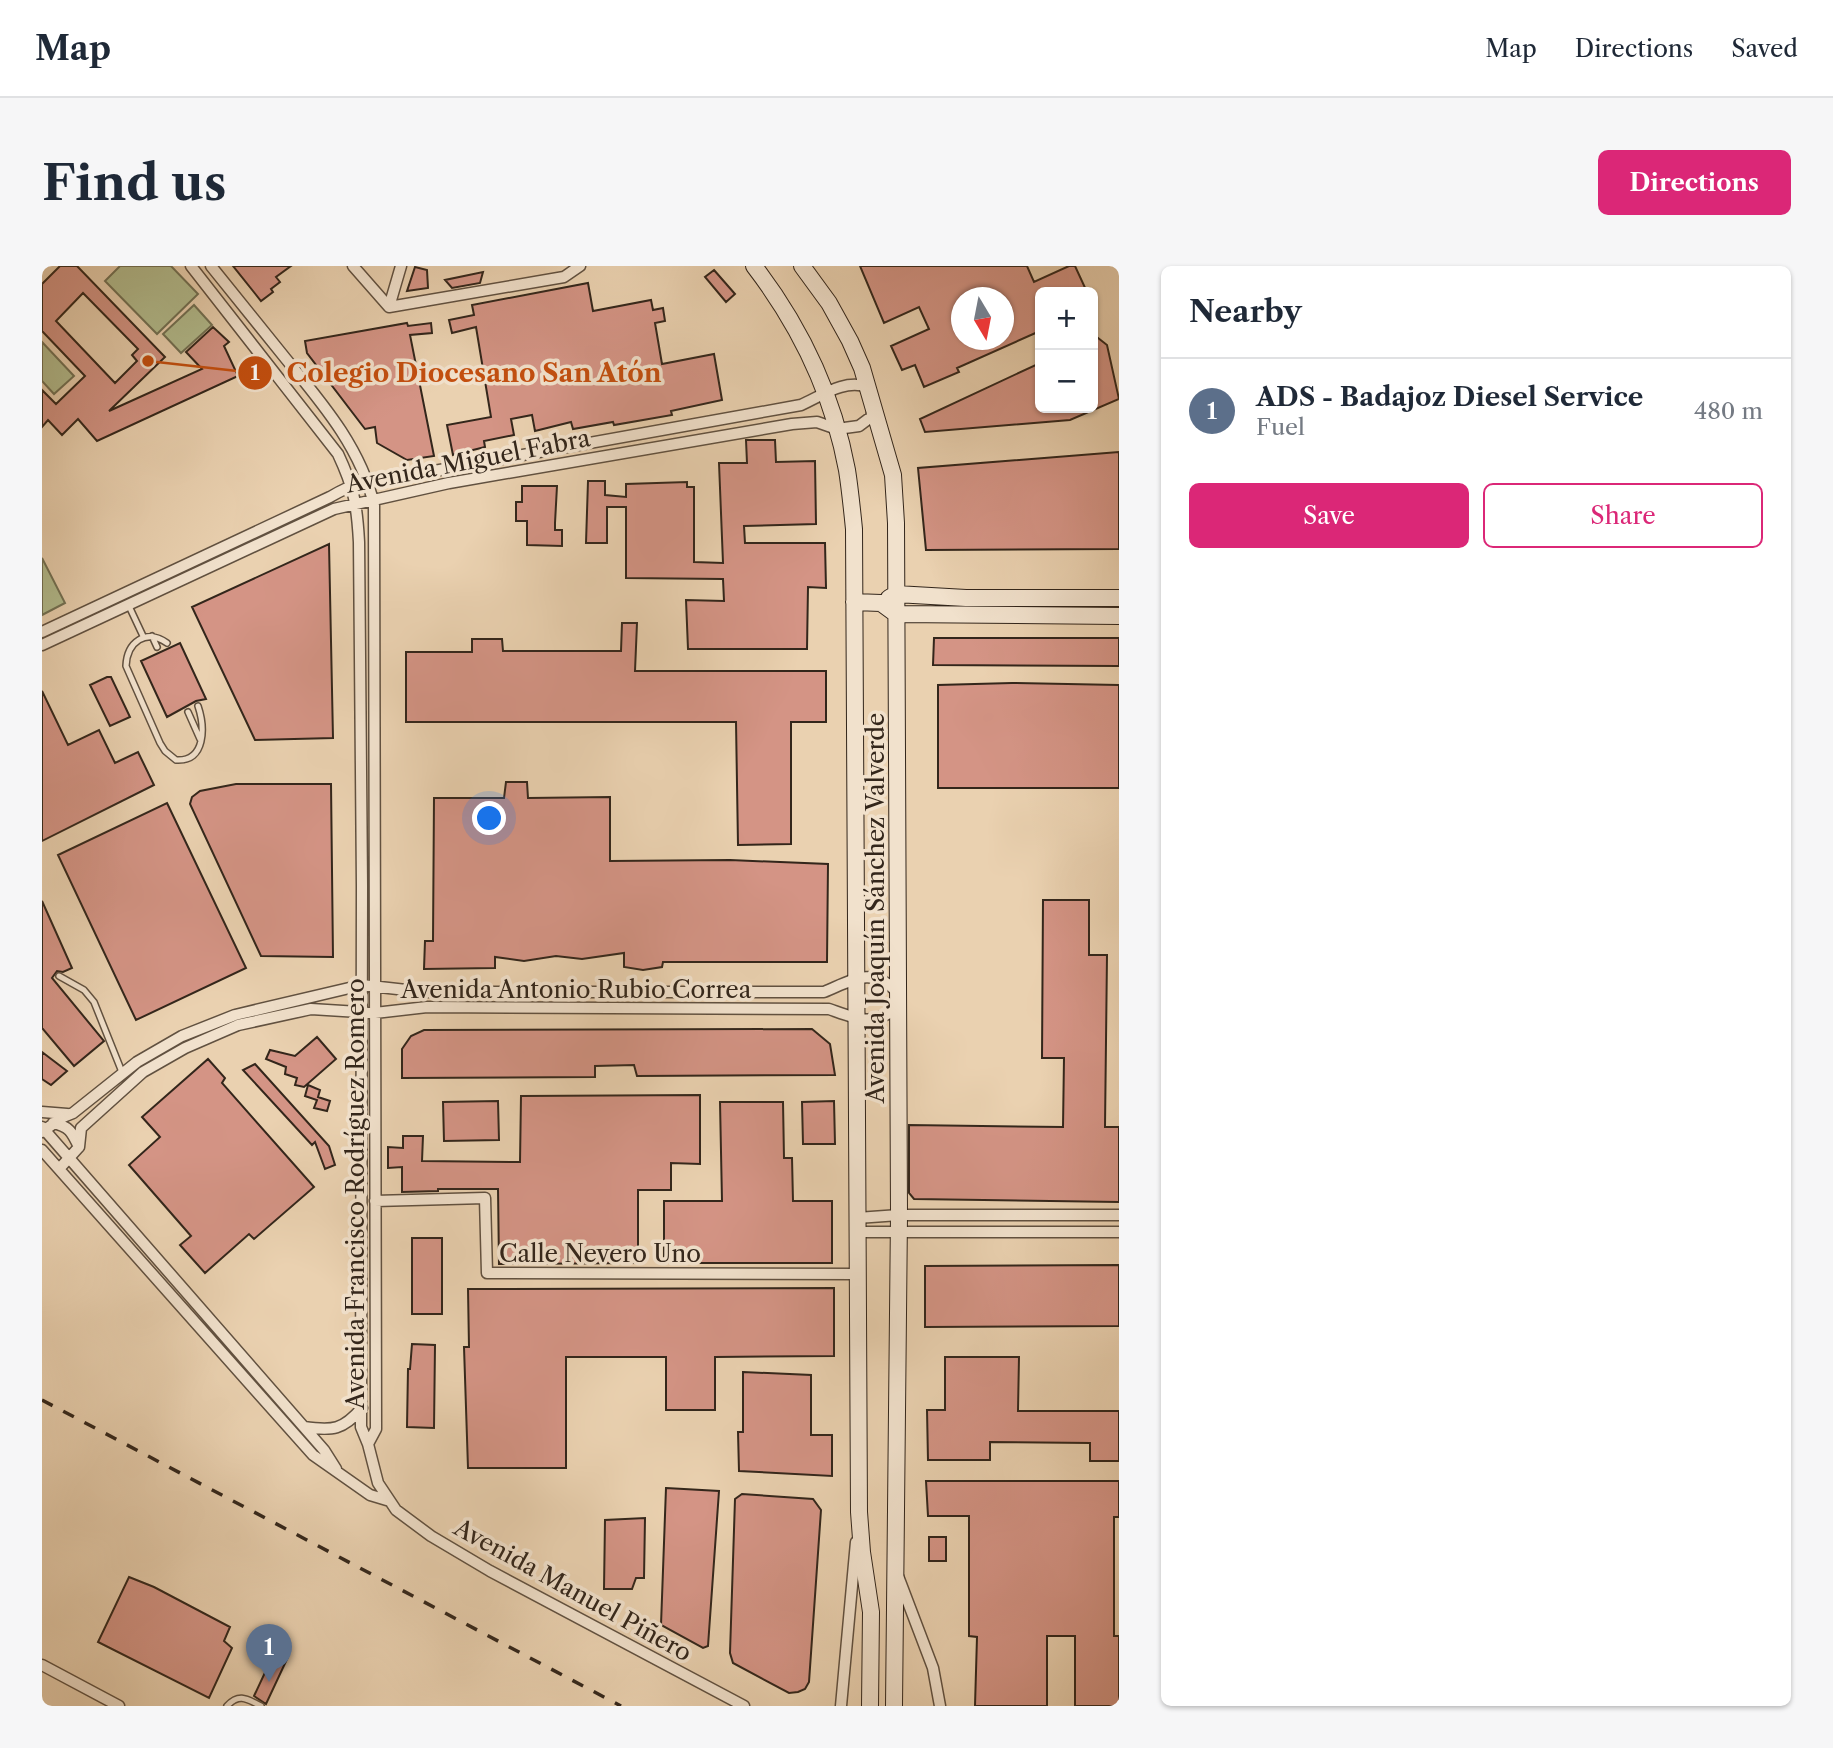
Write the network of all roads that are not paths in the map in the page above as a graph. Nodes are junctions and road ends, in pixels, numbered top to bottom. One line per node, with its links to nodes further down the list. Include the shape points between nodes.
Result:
1 (191, 266): 14 (street, Avenida Francisco Rodríguez Romero, via 338,454)
2 (211, 266): 13 (street, Avenida Francisco Rodríguez Romero, via 353,447)
3 (353, 266): 8 (street)
4 (401, 266): 8 (street)
5 (580, 266): 8 (street, via 564,277)
6 (754, 266): 10 (main road, Avenida Joaquín Sánchez Valverde, via 796,326)
7 (802, 266): 9 (main road, Avenida Joaquín Sánchez Valverde, via 850,341)
8 (389, 307)
9 (868, 387): 10 (street, Avenida Miguel Fabra, via 845,384); 11 (main road, Avenida Joaquín Sánchez Valverde)
10 (826, 394): 12 (main road, Avenida Joaquín Sánchez Valverde); 13 (street, Avenida Miguel Fabra, via 758,414)
11 (874, 406): 12 (street, Avenida Miguel Fabra, via 871,417 859,426); 20 (main road, Avenida Joaquín Sánchez Valverde, via 893,475)
12 (837, 429): 15 (street, Avenida Miguel Fabra, via 817,422 792,424); 19 (main road, Avenida Joaquín Sánchez Valverde, via 854,528)
13 (368, 479): 14 (street, Avenida Miguel Fabra); 15 (street, Avenida Francisco Rodríguez Romero)
14 (352, 484): 16 (street, Avenida Francisco Rodríguez Romero); 18 (street, Avenida Miguel Fabra)
15 (373, 499): 16 (street, Avenida Miguel Fabra); 36 (street, Avenida Francisco Rodríguez Romero)
16 (356, 504): 18 (street, Avenida Miguel Fabra, via 334,509); 35 (street, Avenida Francisco Rodríguez Romero)
17 (1119, 598): 20 (main road, via 966,598)
18 (126, 600): 23 (street, Avenida Miguel Fabra); 24 (lane); 28 (street, Avenida Miguel Fabra)
19 (854, 602): 20 (main road); 34 (main road, Avenida Joaquín Sánchez Valverde)
20 (892, 604): 21 (main road); 26 (main road, Avenida Joaquín Sánchez Valverde)
21 (964, 616): 22 (main road); 26 (main road, via 911,621)
22 (1119, 616)
23 (42, 632)
24 (142, 636): 25 (lane); 32 (lane, via 128,653 127,671 165,751 184,760 197,753)
25 (152, 636): 27 (lane); 29 (lane)
26 (897, 639): 39 (main road, Avenida Joaquín Sánchez Valverde)
27 (167, 643)
28 (42, 645)
29 (157, 647)
30 (198, 706): 32 (lane)
31 (188, 712): 32 (lane)
32 (201, 742)
33 (60, 976): 46 (lane, via 94,1002)
34 (856, 978): 38 (street, Avenida Antonio Rubio Correa, via 824,992); 39 (street, via 887,981); 45 (main road, Avenida Joaquín Sánchez Valverde)
35 (362, 985): 36 (street, Avenida Antonio Rubio Correa); 37 (street, Avenida Antonio Rubio Correa); 43 (street, Avenida Francisco Rodríguez Romero)
36 (375, 987): 38 (street, Avenida Antonio Rubio Correa); 44 (street, Avenida Francisco Rodríguez Romero)
37 (347, 988): 41 (street, Avenida Francisco Rodríguez Romero); 42 (street, Avenida Antonio Rubio Correa)
38 (396, 989): 40 (street, Avenida Francisco Rodríguez Romero)
39 (897, 1000): 45 (street, Avenida Antonio Rubio Correa, via 884,1018); 57 (main road, Avenida Joaquín Sánchez Valverde)
40 (396, 1010): 44 (street, Avenida Antonio Rubio Correa); 45 (street, Avenida Antonio Rubio Correa, via 829,1009)
41 (344, 1011): 42 (street, Avenida Antonio Rubio Correa); 43 (street, Avenida Antonio Rubio Correa)
42 (269, 1012): 46 (street, Avenida Antonio Rubio Correa, via 235,1015 182,1036); 47 (street, Avenida Antonio Rubio Correa, via 186,1048)
43 (362, 1013): 44 (street, Avenida Antonio Rubio Correa); 63 (street, Avenida Francisco Rodríguez Romero)
44 (375, 1013): 56 (street, Avenida Francisco Rodríguez Romero)
45 (856, 1019): 59 (main road, Avenida Joaquín Sánchez Valverde)
46 (125, 1070): 47 (street); 49 (street, Avenida Antonio Rubio Correa)
47 (134, 1080): 50 (street, Avenida Antonio Rubio Correa)
48 (42, 1112): 49 (street)
49 (73, 1113): 50 (street); 51 (street, Avenida Antonio Rubio Correa)
50 (84, 1126): 52 (street)
51 (45, 1128): 52 (street, via 66,1126); 54 (street)
52 (79, 1147): 54 (street)
53 (44, 1152): 55 (street, Avenida Manuel Piñero)
54 (69, 1157): 55 (street); 64 (street)
55 (59, 1169): 66 (street, Avenida Manuel Piñero, via 313,1455)
56 (375, 1201): 62 (street, Calle Nevero Uno, via 485,1198 486,1273); 65 (street, Avenida Francisco Rodríguez Romero, via 376,1429)
57 (899, 1215): 58 (street); 59 (street); 60 (main road, Avenida Joaquín Sánchez Valverde)
58 (1119, 1215)
59 (857, 1225): 60 (street); 62 (main road, Avenida Joaquín Sánchez Valverde)
60 (899, 1232): 61 (street); 69 (main road, Avenida Joaquín Sánchez Valverde)
61 (1119, 1232)
62 (857, 1274): 68 (main road, Avenida Joaquín Sánchez Valverde)
63 (362, 1408): 64 (street, via 349,1423 332,1429); 65 (street, Avenida Francisco Rodríguez Romero, via 361,1427)
64 (304, 1427): 66 (street)
65 (369, 1444): 67 (street, Avenida Manuel Piñero, via 379,1483)
66 (340, 1474): 67 (street, Avenida Manuel Piñero, via 370,1495)
67 (390, 1501): 75 (street, Avenida Manuel Piñero, via 431,1536 490,1571)
68 (859, 1512): 71 (street, Avenida Joaquín Sánchez Valverde); 76 (main road, Avenida Joaquín Sánchez Valverde, via 871,1612)
69 (897, 1571): 77 (main road, Avenida Joaquín Sánchez Valverde); 78 (street, Avenida Joaquín Sánchez Valverde, via 933,1668)
70 (42, 1665): 72 (street)
71 (838, 1704)
72 (119, 1706)
73 (227, 1706): 74 (lane, via 242,1697)
74 (261, 1706)
75 (744, 1706)
76 (870, 1706)
77 (894, 1706)
78 (940, 1706)

